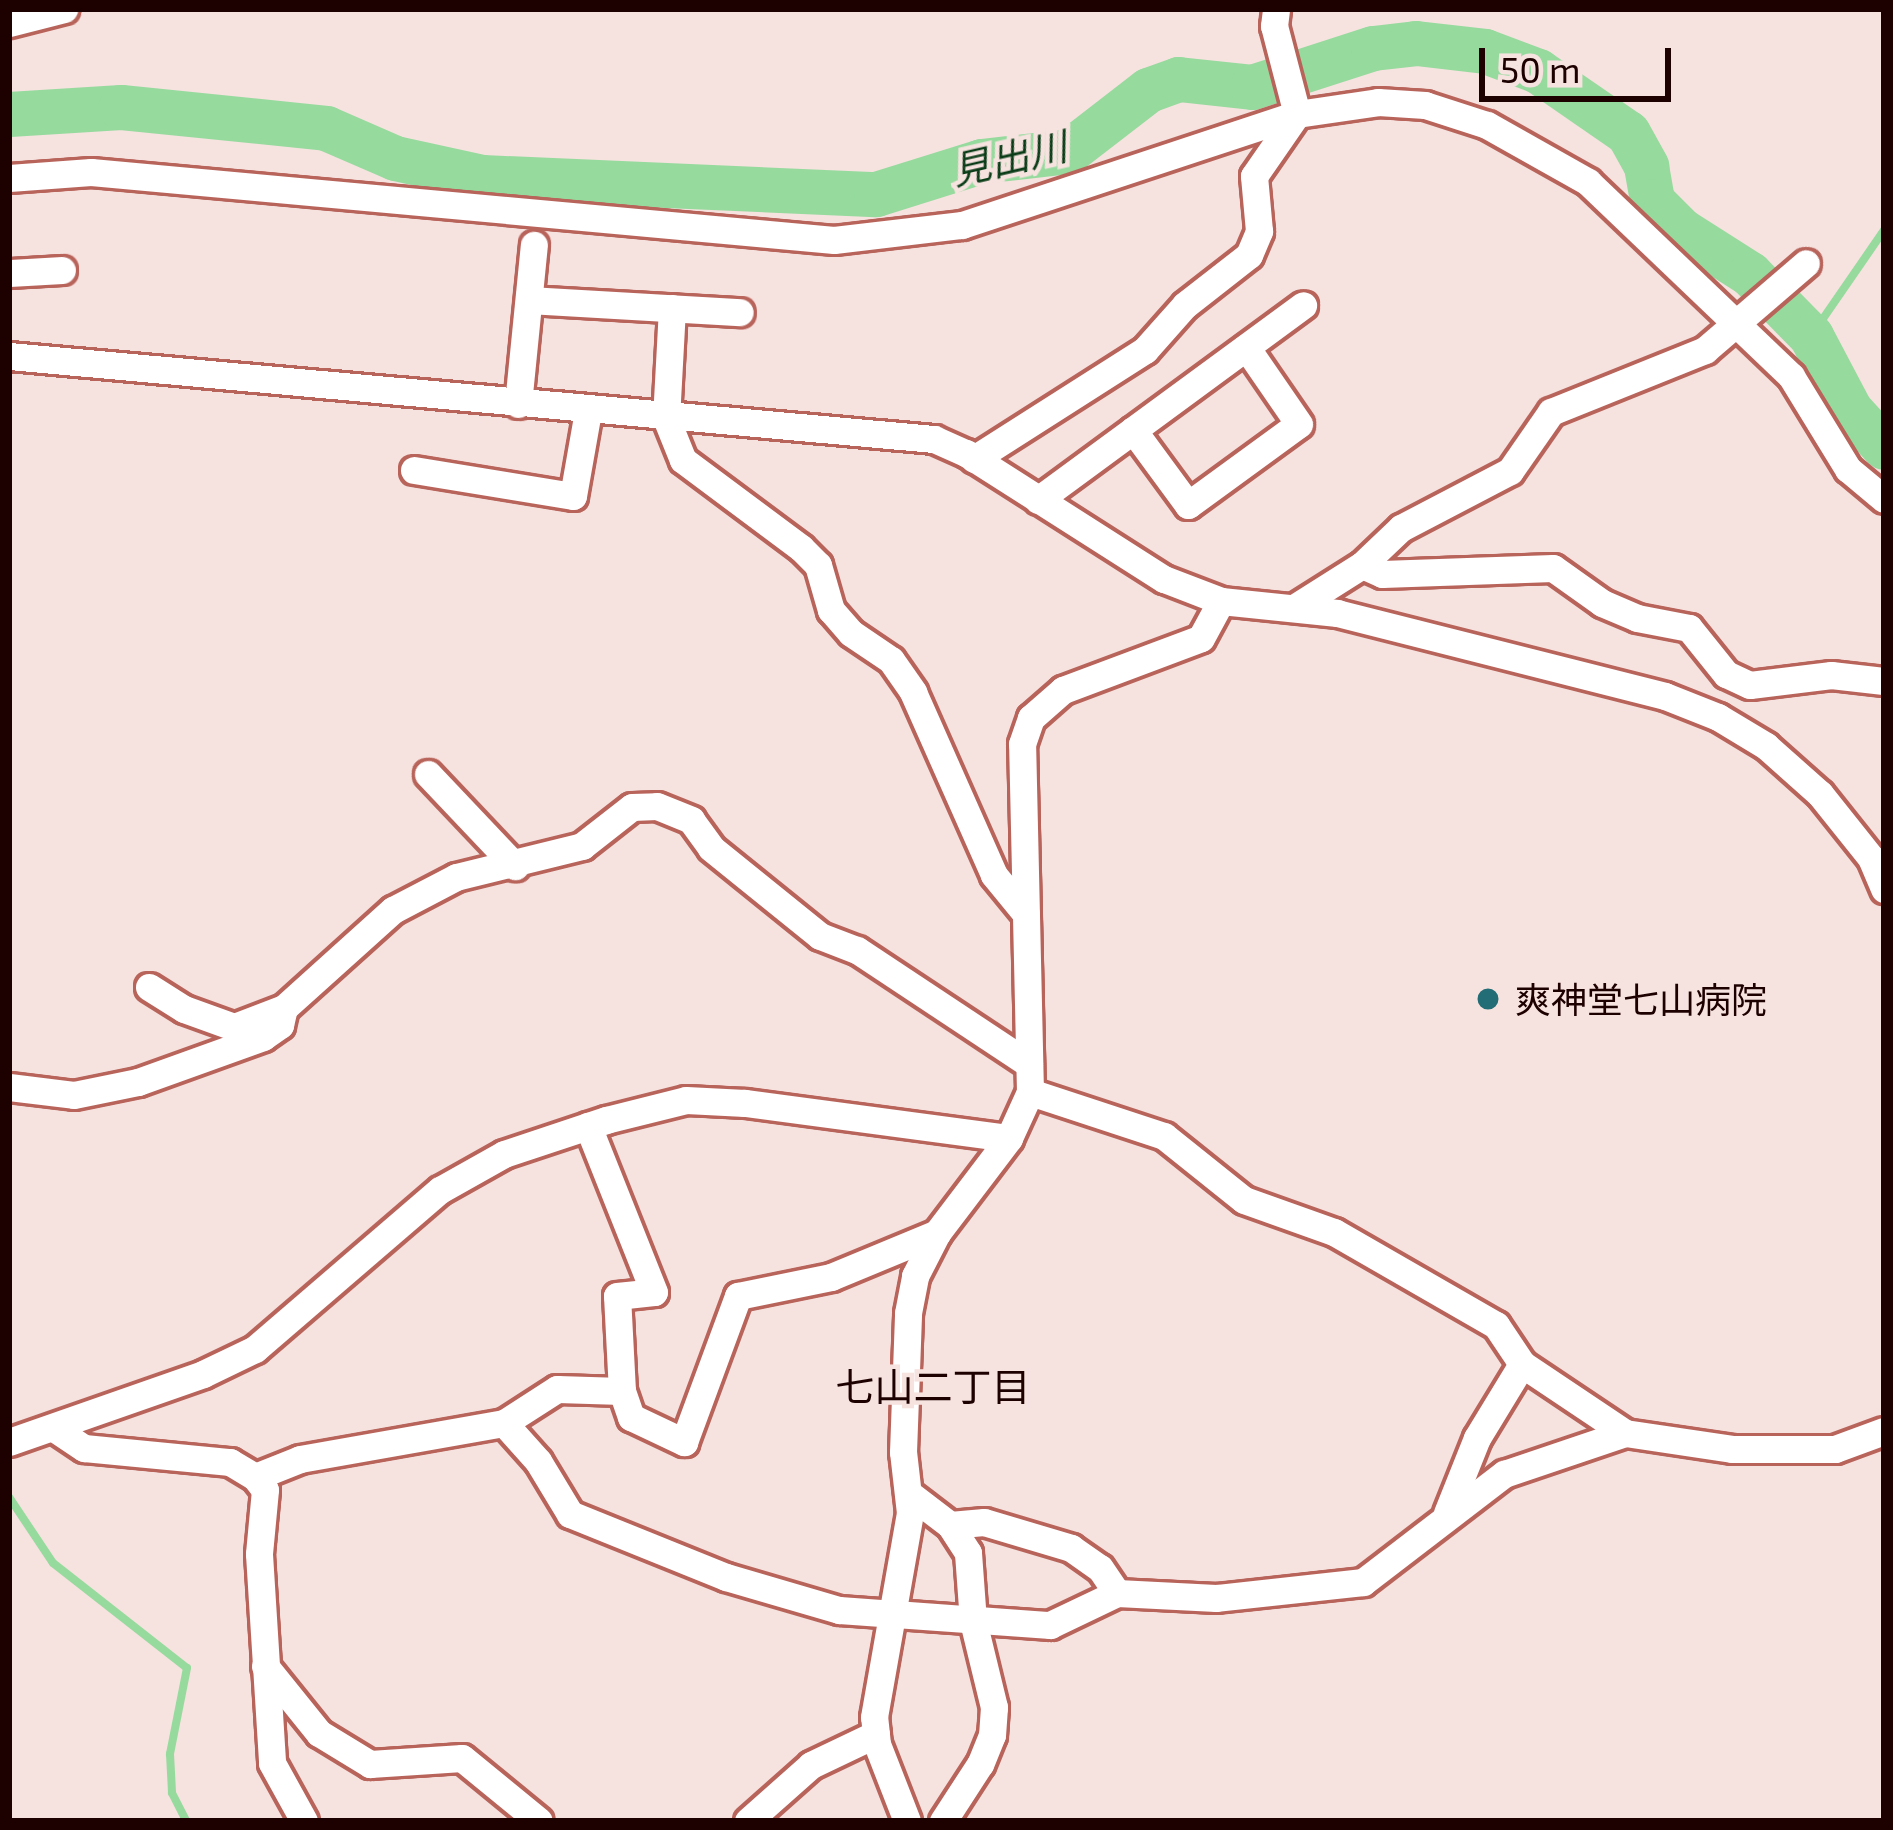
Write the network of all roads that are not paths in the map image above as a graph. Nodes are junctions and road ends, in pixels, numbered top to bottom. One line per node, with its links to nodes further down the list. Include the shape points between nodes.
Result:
1 (64, 9): 2 (street)
2 (9, 22)
3 (1276, 22): 4 (street)
4 (1297, 113): 5 (street, via 962,225 834,240 92,172); 14 (street, via 1401,104 1487,125 1588,182); 21 (street, via 1254,176 1259,232 1249,255 1185,305 1145,350)
5 (9, 178)
6 (534, 244): 10 (street)
7 (1806, 263): 14 (street)
8 (62, 270): 9 (street)
9 (9, 273)
10 (529, 300): 12 (street); 17 (street)
11 (1303, 305): 15 (street)
12 (672, 308): 13 (street); 19 (street)
13 (740, 312)
14 (1737, 327): 24 (street, via 1791,376 1848,469); 25 (street, via 1705,350 1551,412 1510,471 1401,528)
15 (1246, 347): 20 (street); 20 (street, via 1299,424 1188,505)
16 (9, 356): 17 (street)
17 (518, 404): 18 (street)
18 (588, 411): 19 (street); 22 (street, via 573,496)
19 (666, 418): 21 (street, via 891,432); 34 (street, via 683,460 801,548 818,566 832,610 891,660 913,692 994,875)
20 (1133, 430): 23 (street)
21 (974, 459): 23 (street)
22 (414, 470)
23 (1038, 500): 26 (street, via 1164,578)
24 (1884, 500)
25 (1362, 566): 27 (street); 28 (street, via 1382,574 1553,568 1636,618 1689,628)
26 (1221, 601): 27 (street); 34 (street, via 1201,638 1064,690 1031,718 1022,744)
27 (1294, 608): 30 (street, via 1643,691)
28 (1736, 679): 29 (street); 30 (street)
29 (1884, 681)
30 (1718, 717): 33 (street, via 1820,794 1871,858)
31 (428, 774): 32 (street)
32 (515, 866): 36 (street, via 456,877 392,910); 37 (street, via 582,846 632,807 657,806 691,820 711,848 820,936 857,950)
33 (1884, 889)
34 (1026, 914): 37 (street)
35 (149, 987): 36 (street, via 234,1027)
36 (284, 1008): 38 (street, via 280,1025 263,1037 138,1082 74,1095)
37 (1030, 1078): 40 (street); 42 (street, via 1164,1136 1244,1199 1334,1232 1496,1325)
38 (9, 1087)
39 (588, 1126): 40 (street, via 686,1100); 43 (street, via 654,1292 617,1296); 45 (street, via 504,1154 440,1190 255,1348)
40 (1009, 1138): 41 (street)
41 (937, 1234): 43 (street, via 831,1277 738,1296 684,1442 631,1417); 50 (street, via 915,1276 908,1313)
42 (1522, 1364): 47 (street); 51 (street, via 1477,1438)
43 (622, 1391): 44 (street, via 557,1389)
44 (504, 1423): 49 (street, via 300,1460); 54 (street, via 570,1514 726,1577 839,1610)
45 (54, 1428): 48 (street); 49 (street, via 84,1448 230,1462)
46 (1884, 1431): 47 (street, via 1835,1449 1732,1449)
47 (1625, 1433): 51 (street, via 1504,1474)
48 (9, 1442)
49 (256, 1477): 56 (street, via 265,1490)
50 (908, 1493): 52 (street); 54 (street)
51 (1447, 1513): 53 (street, via 1364,1582 1216,1598)
52 (950, 1526): 53 (street, via 984,1522 1072,1548); 55 (street, via 968,1553)
53 (1117, 1593): 55 (street, via 1050,1625)
54 (893, 1616): 55 (street); 57 (street)
55 (973, 1621): 62 (street, via 994,1707 992,1735)
56 (265, 1666): 58 (street, via 272,1763); 59 (street, via 319,1733 370,1764 462,1758)
57 (876, 1734): 60 (street, via 812,1765); 61 (street)
58 (304, 1821)
59 (538, 1821)
60 (748, 1821)
61 (907, 1821)
62 (943, 1821)

